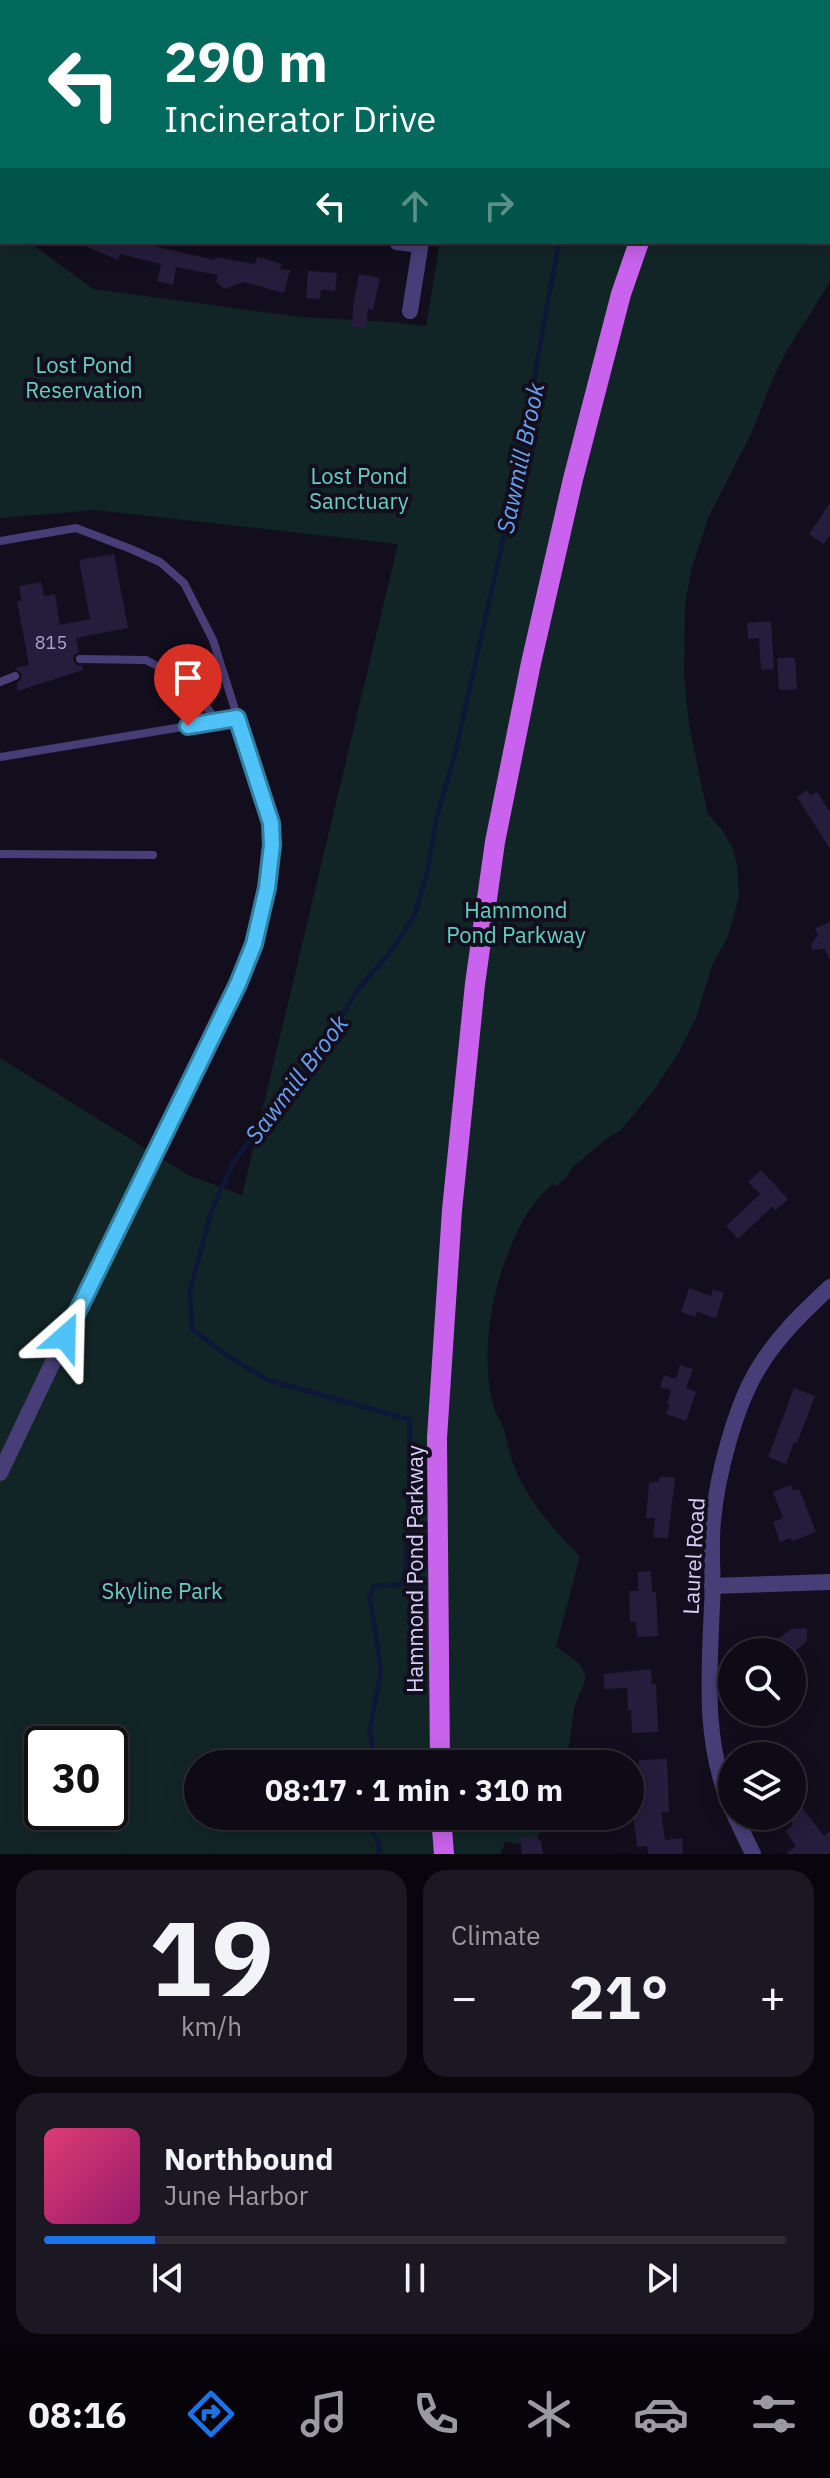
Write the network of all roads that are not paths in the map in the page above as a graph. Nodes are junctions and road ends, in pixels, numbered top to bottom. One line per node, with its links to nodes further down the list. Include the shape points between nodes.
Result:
1 (421, 244): 3 (street)
2 (638, 244): 18 (main road, Hammond Pond Parkway, via 577,465 531,663 495,842 475,984 452,1210 437,1438)
3 (410, 311)
4 (0, 541): 8 (lane, via 76,528 160,562 184,583 213,640)
5 (80, 659): 9 (lane, via 146,660 191,684)
6 (15, 676): 7 (lane)
7 (0, 682)
8 (237, 718): 9 (lane); 11 (lane)
9 (217, 722): 10 (lane)
10 (0, 757)
11 (264, 801): 15 (street, via 272,845 254,944)
12 (0, 854): 13 (lane)
13 (153, 855)
14 (830, 1287): 17 (street, Laurel Road, via 756,1370 736,1417 713,1519)
15 (0, 1473)
16 (830, 1582): 17 (street)
17 (712, 1586): 19 (street, Laurel Road, via 708,1683)
18 (440, 1750)
19 (718, 1773)
20 (442, 1830): 22 (main road)
21 (742, 1830): 23 (street)
22 (444, 1854)
23 (753, 1854)

